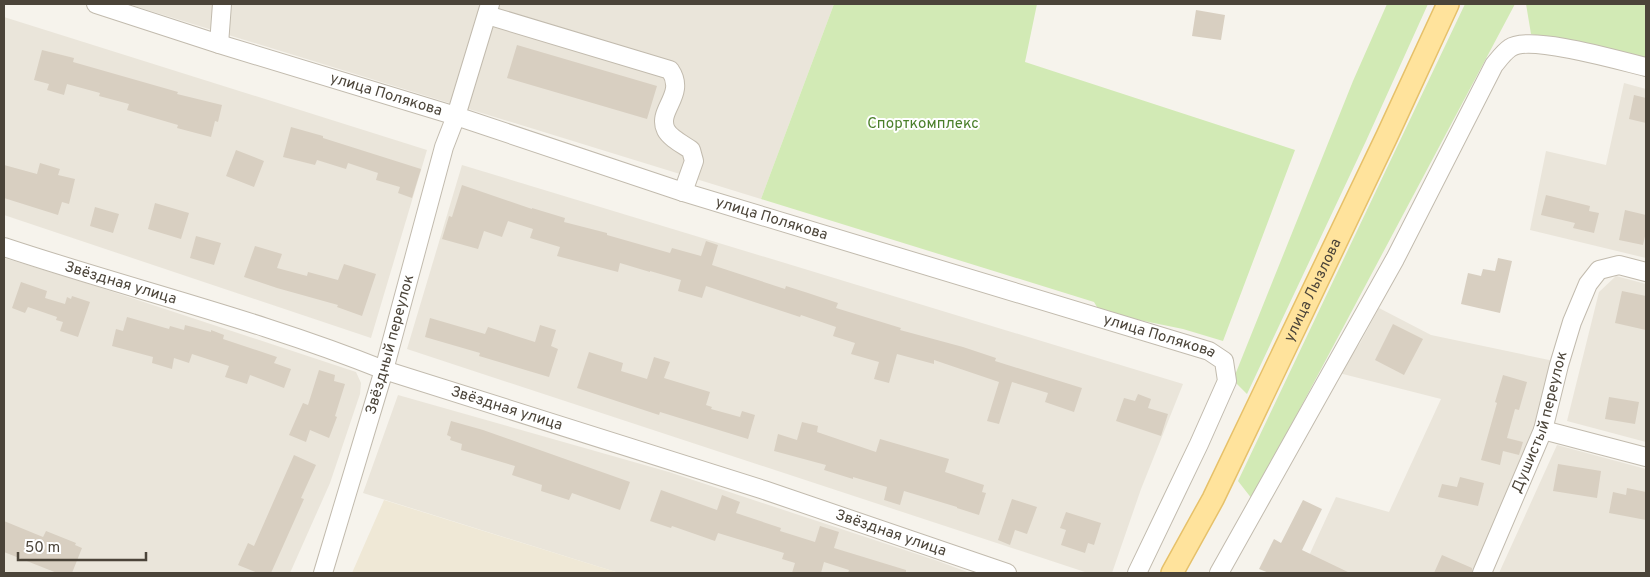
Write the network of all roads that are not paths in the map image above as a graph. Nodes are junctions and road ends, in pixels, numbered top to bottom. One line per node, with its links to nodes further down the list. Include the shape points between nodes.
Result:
1 (96, 4): 5 (street, улица Полякова)
2 (222, 4): 5 (street)
3 (1448, 4): 17 (main road, улица Лызлова, via 1213,498)
4 (488, 9): 7 (street, Звёздный переулок); 8 (street, via 670,70 676,86 664,120 667,131 691,150 694,161)
5 (219, 44): 7 (street, улица Полякова)
6 (1646, 67): 18 (street, via 1546,44 1526,43 1510,47 1494,65 1395,259)
7 (456, 116): 8 (street, улица Полякова); 11 (street, Звёздный переулок, via 444,147)
8 (683, 192): 16 (street, улица Полякова, via 1209,351 1224,361 1227,382)
9 (4, 248): 11 (street, Звёздная улица, via 174,298)
10 (1646, 272): 12 (street, Душистый переулок, via 1619,265 1599,270 1588,284 1572,322)
11 (384, 370): 14 (street, Звёздный переулок); 15 (street, Звёздная улица, via 764,490)
12 (1543, 430): 13 (street); 19 (street, Душистый переулок)
13 (1646, 457)
14 (323, 573)
15 (1007, 573)
16 (1137, 573)
17 (1172, 573)
18 (1219, 573)
19 (1482, 573)

